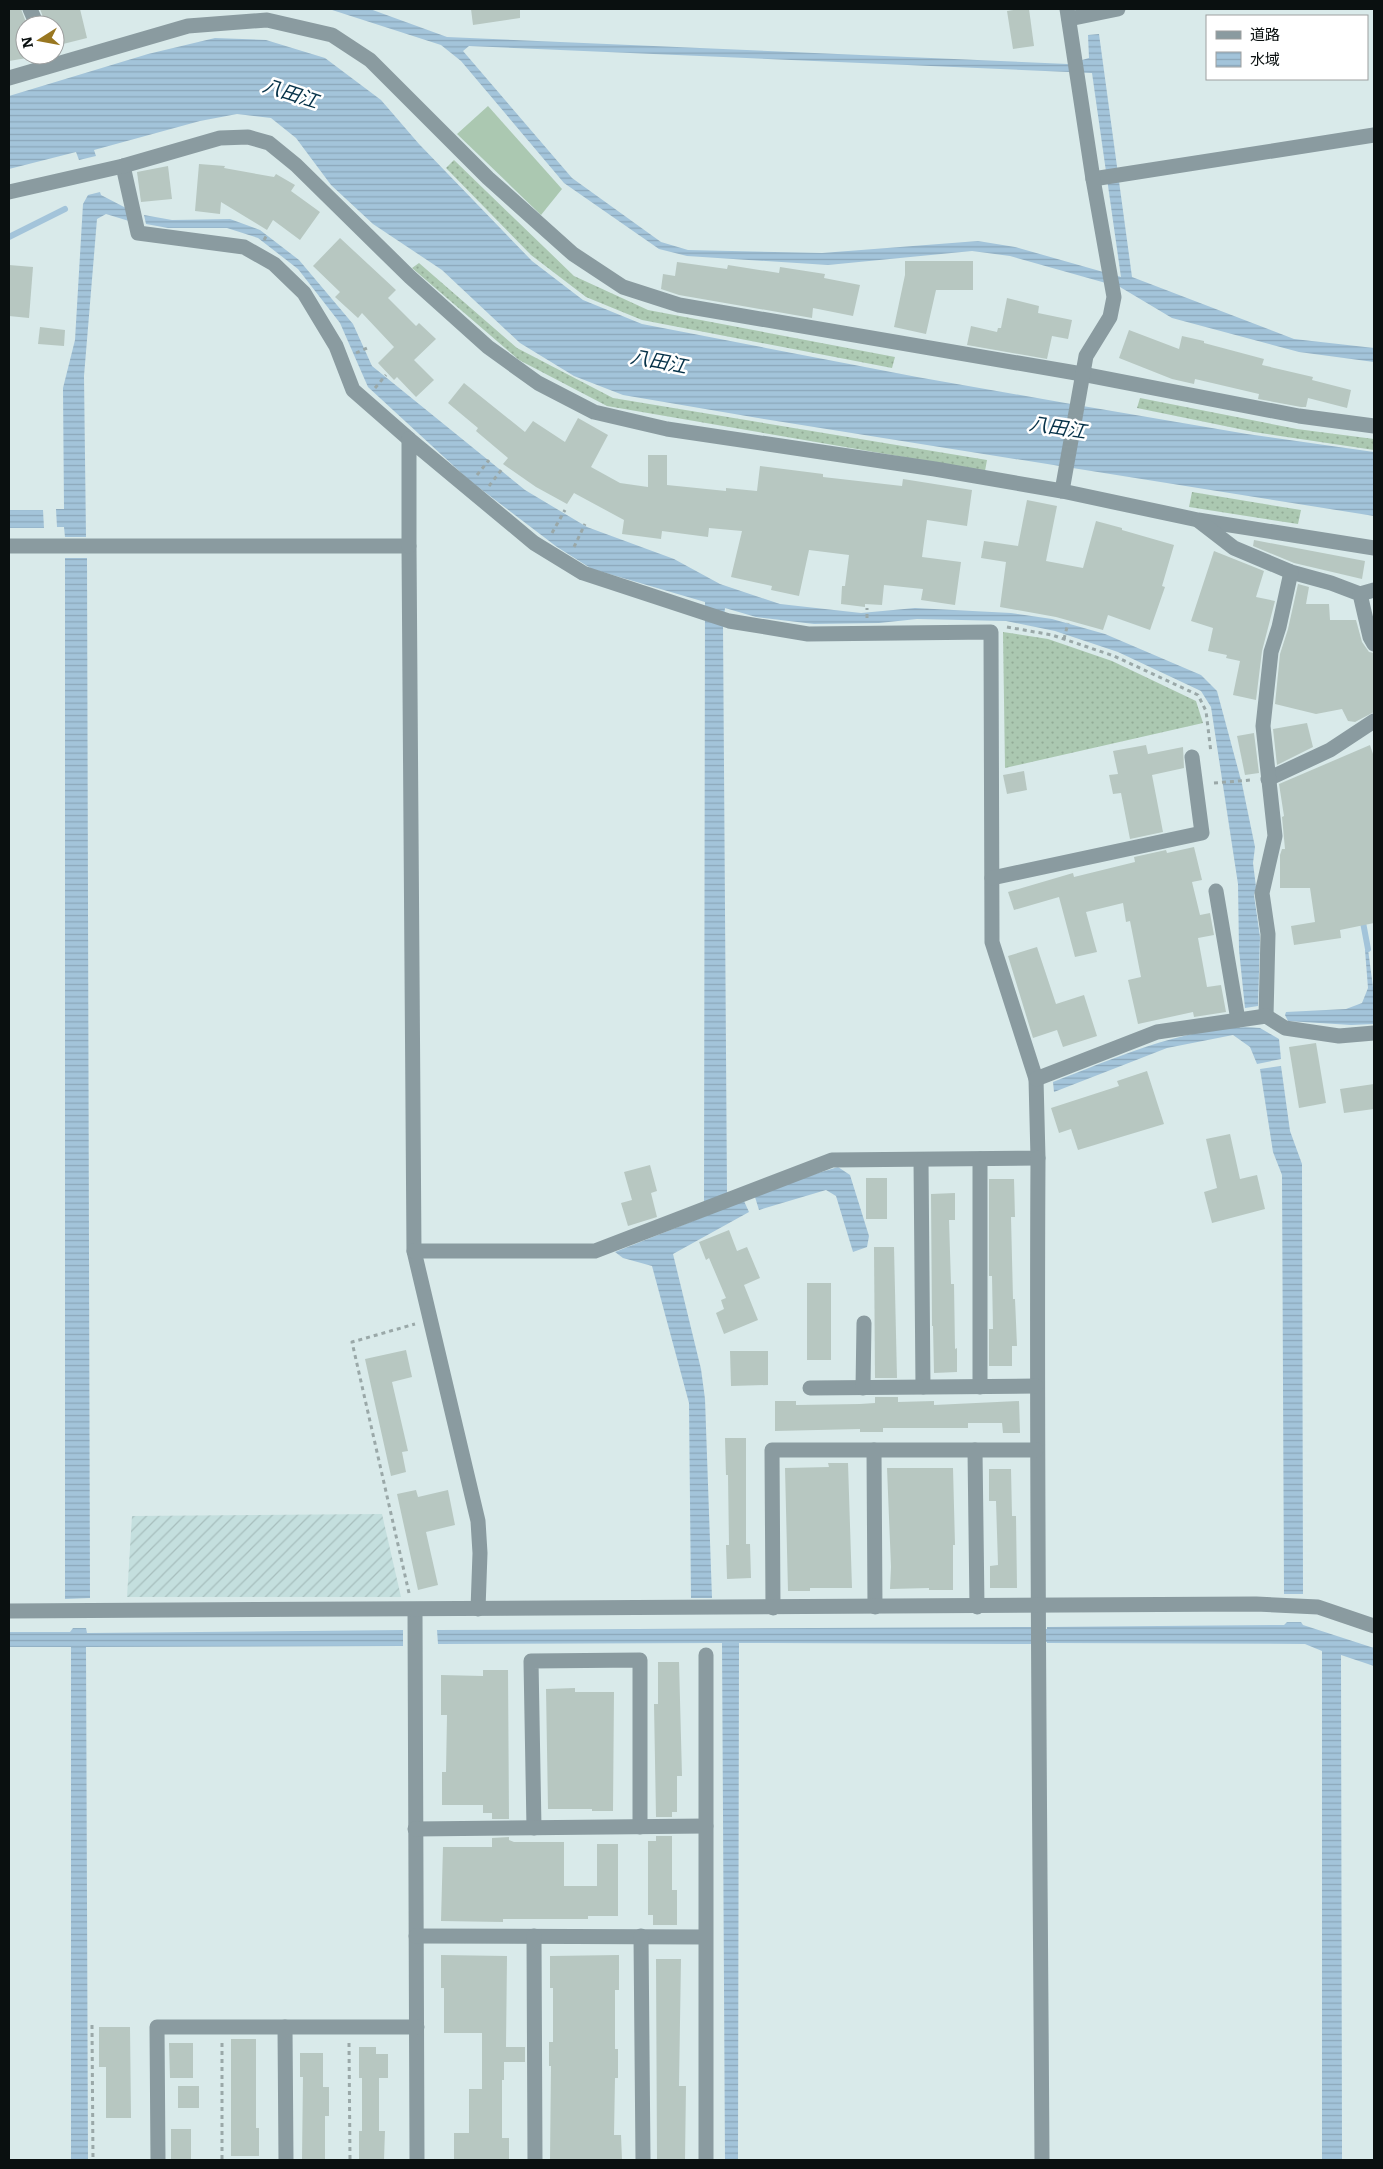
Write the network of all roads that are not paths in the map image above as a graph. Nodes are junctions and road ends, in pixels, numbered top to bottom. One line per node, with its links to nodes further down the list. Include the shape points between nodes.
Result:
1 (1118, 9): 2 (street)
2 (1068, 14): 8 (street)
3 (65, 57): 10 (street, via 188,26 267,20 332,35 370,60 488,178 573,254 623,287 678,305)
4 (38, 65): 5 (street)
5 (9, 78)
6 (1374, 135): 8 (street)
7 (123, 166): 9 (street); 12 (street, via 138,233 244,247 274,264 304,293 336,346 353,390); 13 (street, via 220,138 248,137 269,143 488,347 538,383 594,412 667,429)
8 (1093, 178): 10 (street, via 1114,296 1110,317 1086,356)
9 (9, 192)
10 (1082, 374): 11 (street, via 1299,416); 13 (street)
11 (1374, 426)
12 (409, 439): 16 (street); 25 (street, via 543,549 583,573 729,621 808,634 990,632)
13 (1062, 491): 14 (street)
14 (1198, 520): 17 (street); 18 (street, via 1234,548)
15 (9, 546): 16 (street)
16 (409, 546): 34 (street)
17 (1374, 548)
18 (1291, 572): 20 (street); 24 (street, via 1271,652 1263,726)
19 (1374, 590): 20 (street)
20 (1360, 594): 21 (street)
21 (1374, 644)
22 (1374, 721): 24 (street, via 1330,750)
23 (1192, 757): 25 (street, via 1202,833)
24 (1268, 779): 27 (street, via 1275,836 1262,893 1268,934)
25 (992, 878): 30 (street, via 992,942)
26 (1216, 891): 28 (street)
27 (1266, 1016): 28 (street); 29 (street, via 1285,1028 1339,1036)
28 (1238, 1020): 30 (street, via 1157,1032)
29 (1374, 1033)
30 (1036, 1079): 31 (street)
31 (1038, 1158): 32 (street); 36 (street)
32 (980, 1159): 33 (street); 37 (street)
33 (921, 1160): 34 (street, via 832,1160 595,1251); 40 (street)
34 (414, 1251): 48 (street, via 478,1521)
35 (864, 1323): 39 (street)
36 (1036, 1386): 37 (street); 43 (street)
37 (980, 1387): 40 (street)
38 (810, 1388): 39 (street)
39 (863, 1388): 40 (street)
40 (924, 1388)
41 (874, 1450): 42 (street); 45 (street); 47 (street, via 772,1450)
42 (975, 1450): 43 (street); 46 (street)
43 (1036, 1450): 44 (street)
44 (1039, 1606): 46 (street); 51 (street, via 1256,1604 1318,1607); 69 (street)
45 (875, 1607): 46 (street); 47 (street)
46 (977, 1607)
47 (773, 1608): 48 (street)
48 (478, 1609): 49 (street)
49 (415, 1610): 50 (street); 56 (street)
50 (9, 1611)
51 (1374, 1626)
52 (706, 1655): 53 (street)
53 (706, 1826): 54 (street); 60 (street)
54 (640, 1827): 55 (street); 55 (street, via 640,1660 531,1661)
55 (534, 1828): 56 (street)
56 (415, 1829): 57 (street)
57 (416, 1936): 58 (street); 61 (street)
58 (534, 1936): 59 (street); 66 (street)
59 (641, 1936): 60 (street); 67 (street)
60 (705, 1936): 68 (street)
61 (417, 2026): 62 (street); 65 (street)
62 (285, 2027): 63 (street, via 157,2027); 64 (street)
63 (158, 2160)
64 (286, 2160)
65 (417, 2160)
66 (535, 2160)
67 (643, 2160)
68 (706, 2160)
69 (1042, 2160)

